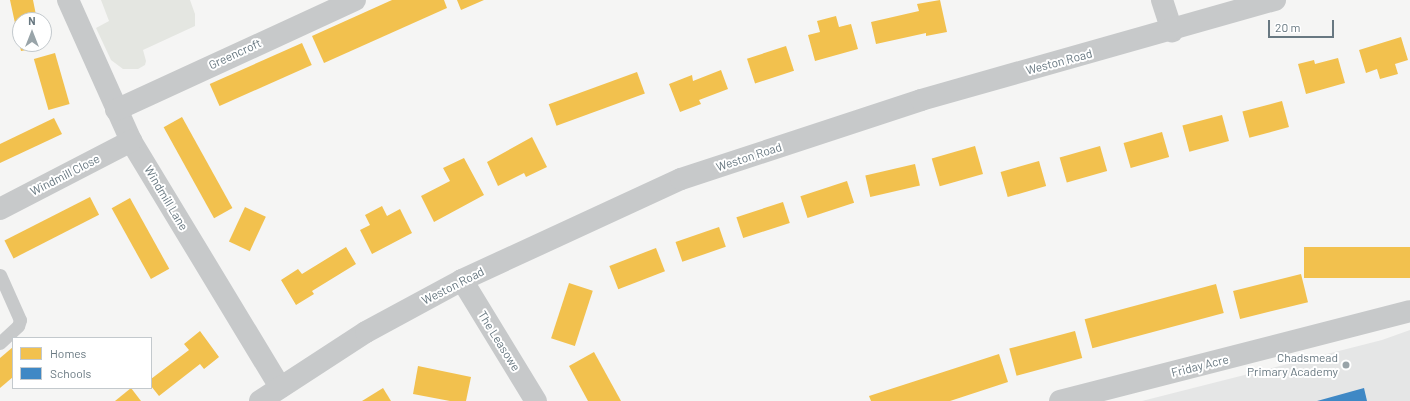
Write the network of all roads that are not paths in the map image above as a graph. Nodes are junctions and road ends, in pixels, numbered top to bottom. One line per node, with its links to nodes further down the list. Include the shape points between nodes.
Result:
1 (68, 0): 6 (street, Windmill Lane)
2 (355, 0): 6 (street, Greencroft)
3 (1162, 0): 5 (street)
4 (1275, 0): 5 (street, Weston Road)
5 (1172, 31): 10 (street, Weston Road, via 921,100 681,179)
6 (116, 110): 7 (street, Windmill Lane)
7 (131, 141): 8 (street, Windmill Close); 13 (street, Windmill Lane)
8 (0, 209)
9 (0, 275): 12 (lane, via 20,320 18,326)
10 (462, 280): 13 (street, Weston Road, via 366,332); 15 (street, The Leasowe)
11 (1410, 311): 16 (street, Friday Acre)
12 (0, 343)
13 (280, 386): 14 (street, Weston Road)
14 (260, 401)
15 (536, 401)
16 (1060, 401)

